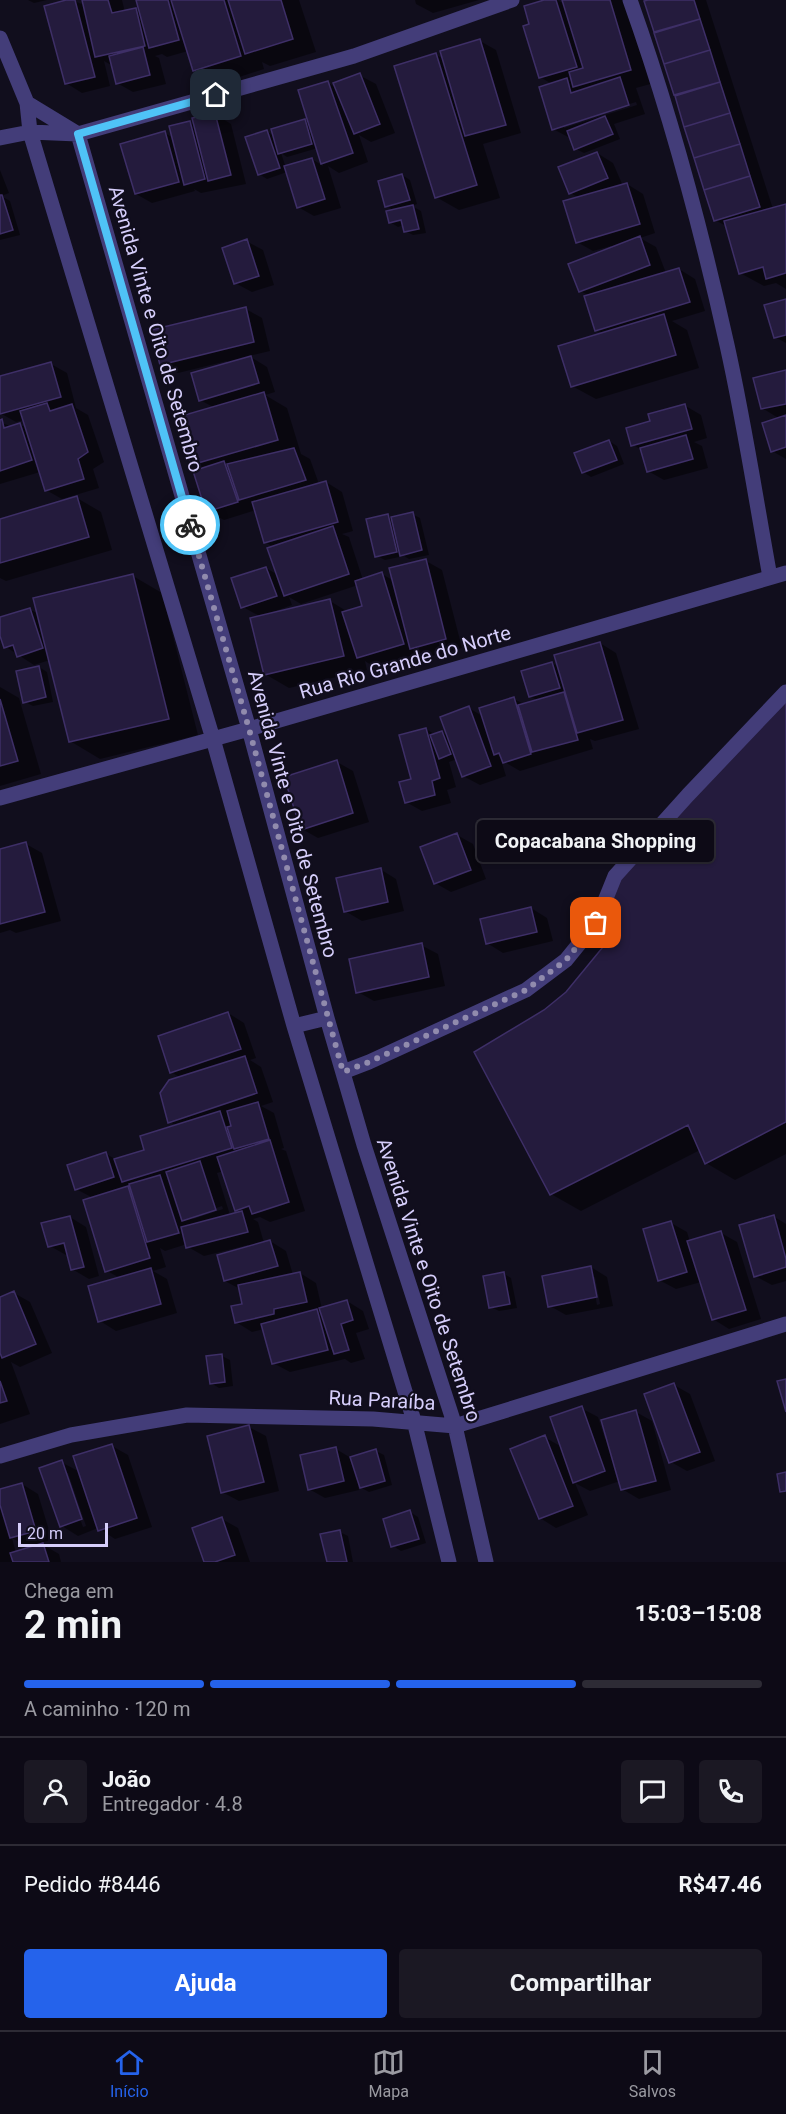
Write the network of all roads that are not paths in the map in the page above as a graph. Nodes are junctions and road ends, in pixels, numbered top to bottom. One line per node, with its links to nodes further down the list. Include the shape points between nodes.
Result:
1 (512, 0): 6 (street, via 354,56)
2 (630, 0): 9 (street, via 700,228 728,347)
3 (0, 38): 4 (street)
4 (27, 103): 5 (street); 6 (street)
5 (30, 132): 6 (street); 7 (street); 12 (street)
6 (78, 134): 11 (street, Avenida Vinte e Oito de Setembro)
7 (0, 138)
8 (786, 573): 9 (street, Rua Rio Grande do Norte)
9 (771, 577): 11 (street, Rua Rio Grande do Norte)
10 (786, 692): 16 (street, via 615,876 596,923 566,960 526,990)
11 (249, 729): 12 (street, Rua Rio Grande do Norte); 14 (street, Avenida Vinte e Oito de Setembro)
12 (213, 739): 13 (street, Rua Rio Grande do Norte); 15 (street)
13 (0, 798)
14 (327, 1018): 15 (street); 16 (street, Avenida Vinte e Oito de Setembro)
15 (294, 1026): 18 (street)
16 (343, 1072): 19 (street, Avenida Vinte e Oito de Setembro)
17 (786, 1324): 19 (street, Rua Paraíba)
18 (414, 1421): 19 (street, Rua Paraíba); 20 (street, Rua Paraíba, via 187,1415 71,1435); 21 (street)
19 (454, 1426): 22 (street, Avenida Vinte e Oito de Setembro)
20 (0, 1456)
21 (449, 1562)
22 (486, 1562)

